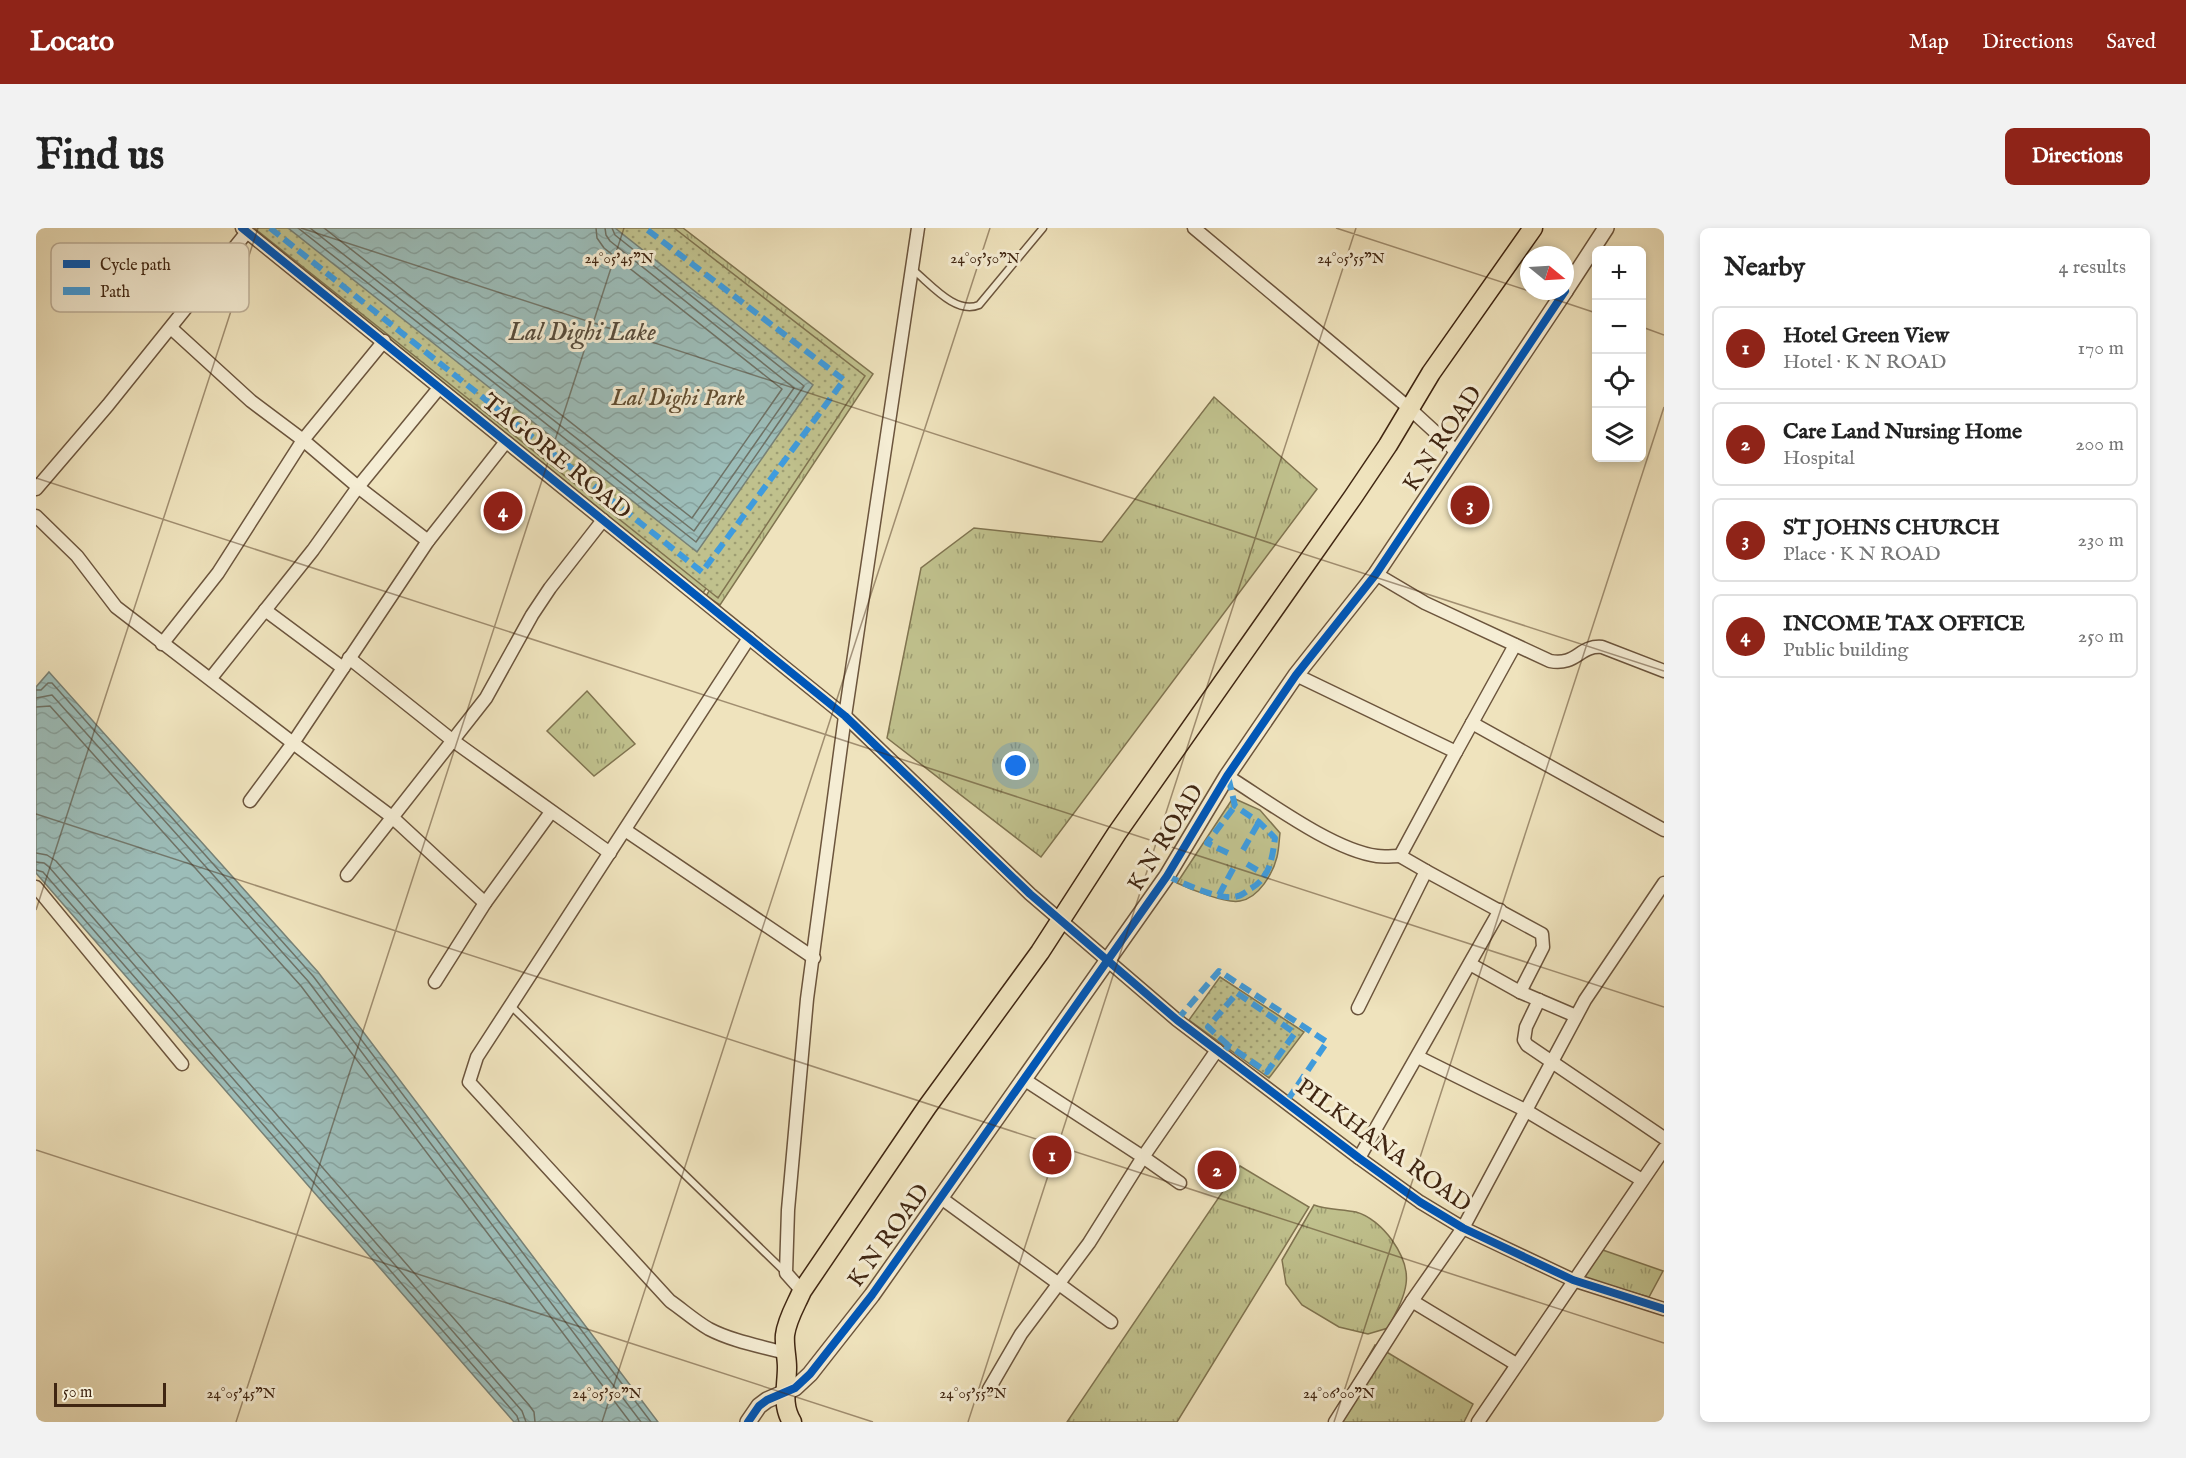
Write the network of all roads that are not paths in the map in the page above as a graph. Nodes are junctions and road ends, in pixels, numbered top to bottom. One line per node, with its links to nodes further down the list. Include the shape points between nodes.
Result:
1 (918, 228): 8 (street)
2 (1043, 228): 8 (lane, via 979,305 972,308 950,300)
3 (1194, 228): 15 (street)
4 (1533, 228): 15 (main road)
5 (1606, 228): 9 (street, K N ROAD)
6 (244, 230): 7 (street); 13 (street, TAGORE ROAD)
7 (234, 243)
8 (912, 269): 33 (street)
9 (1574, 277)
10 (1559, 300): 18 (street, K N ROAD)
11 (183, 312): 12 (street)
12 (171, 328): 16 (street, via 250,400); 20 (street)
13 (384, 341): 14 (street, TAGORE ROAD); 16 (street)
14 (439, 388): 17 (street, TAGORE ROAD); 19 (street)
15 (1409, 408): 18 (street); 52 (main road, via 1353,497 1117,833)
16 (303, 440): 19 (street); 27 (street, via 218,573)
17 (505, 443): 22 (street, TAGORE ROAD); 23 (street)
18 (1458, 453): 24 (street, K N ROAD)
19 (358, 487): 23 (street); 25 (street)
20 (36, 489)
21 (36, 516): 27 (street, via 77,556 116,607)
22 (603, 520): 26 (street, TAGORE ROAD); 35 (street, via 550,588 486,698)
23 (428, 541): 29 (street)
24 (1376, 574): 28 (street, via 1425,603); 31 (street, K N ROAD)
25 (265, 610): 29 (street); 32 (street)
26 (749, 638): 33 (street, TAGORE ROAD); 42 (street)
27 (162, 644): 32 (street)
28 (1515, 645): 30 (street, via 1561,663 1587,649 1602,647); 34 (street)
29 (346, 663): 35 (street); 36 (street)
30 (1664, 671)
31 (1296, 675): 37 (street); 38 (street, K N ROAD)
32 (211, 678): 36 (street)
33 (845, 717): 52 (street, TAGORE ROAD); 53 (street)
34 (1472, 723): 37 (street); 43 (street)
35 (452, 740): 40 (street); 41 (street)
36 (293, 743): 39 (street); 41 (street)
37 (1456, 752): 45 (street)
38 (1227, 776): 45 (street, via 1345,846 1377,856); 54 (street, K N ROAD, via 1167,876)
39 (250, 801)
40 (551, 812): 44 (street); 50 (street)
41 (392, 817): 47 (street); 50 (street)
42 (625, 830): 44 (street); 53 (street)
43 (1664, 830)
44 (610, 853): 59 (street)
45 (1400, 856): 46 (street)
46 (1426, 871): 51 (street); 60 (street)
47 (347, 875)
48 (1664, 883): 61 (street)
49 (36, 887): 65 (street)
50 (485, 903): 56 (street)
51 (1500, 910): 55 (street); 57 (street, via 1539,931 1543,938 1543,947)
52 (1060, 922): 54 (street, PILKHANA ROAD); 79 (main road)
53 (814, 958): 76 (street, via 788,1210)
54 (1109, 961): 62 (street, PILKHANA ROAD); 66 (street, K N ROAD)
55 (1470, 964): 57 (street); 63 (street)
56 (435, 982)
57 (1520, 992): 58 (street)
58 (1539, 1000): 61 (street); 64 (street, via 1524,1040)
59 (510, 1006): 76 (lane); 83 (street, via 477,1057 469,1082 670,1301 711,1330)
60 (1358, 1008)
61 (1576, 1016): 64 (street)
62 (1217, 1050): 70 (street); 71 (street, PILKHANA ROAD)
63 (1418, 1057): 67 (street); 71 (street)
64 (1551, 1062): 67 (street); 68 (street)
65 (182, 1064)
66 (1025, 1080): 70 (street); 74 (street, K N ROAD)
67 (1525, 1110): 72 (street); 75 (street)
68 (1664, 1138)
69 (1664, 1149): 72 (street)
70 (1143, 1157): 73 (street); 78 (street)
71 (1359, 1158): 75 (street, PILKHANA ROAD)
72 (1642, 1180): 77 (street)
73 (1180, 1183)
74 (941, 1198): 78 (street); 86 (street, K N ROAD, via 872,1295 810,1374)
75 (1463, 1228): 77 (street, PILKHANA ROAD); 80 (street)
76 (786, 1273): 79 (street)
77 (1573, 1280): 81 (street, PILKHANA ROAD); 84 (street)
78 (1059, 1284): 82 (street); 85 (street, via 1021,1334)
79 (802, 1291): 83 (main road, via 785,1335)
80 (1412, 1301): 84 (street); 89 (street)
81 (1664, 1309)
82 (1111, 1322)
83 (786, 1360): 86 (main road)
84 (1516, 1364): 90 (street)
85 (989, 1389)
86 (790, 1391): 87 (street, K N ROAD, via 767,1400); 88 (main road, via 787,1414)
87 (748, 1422)
88 (794, 1422)
89 (1335, 1422)
90 (1478, 1422)

